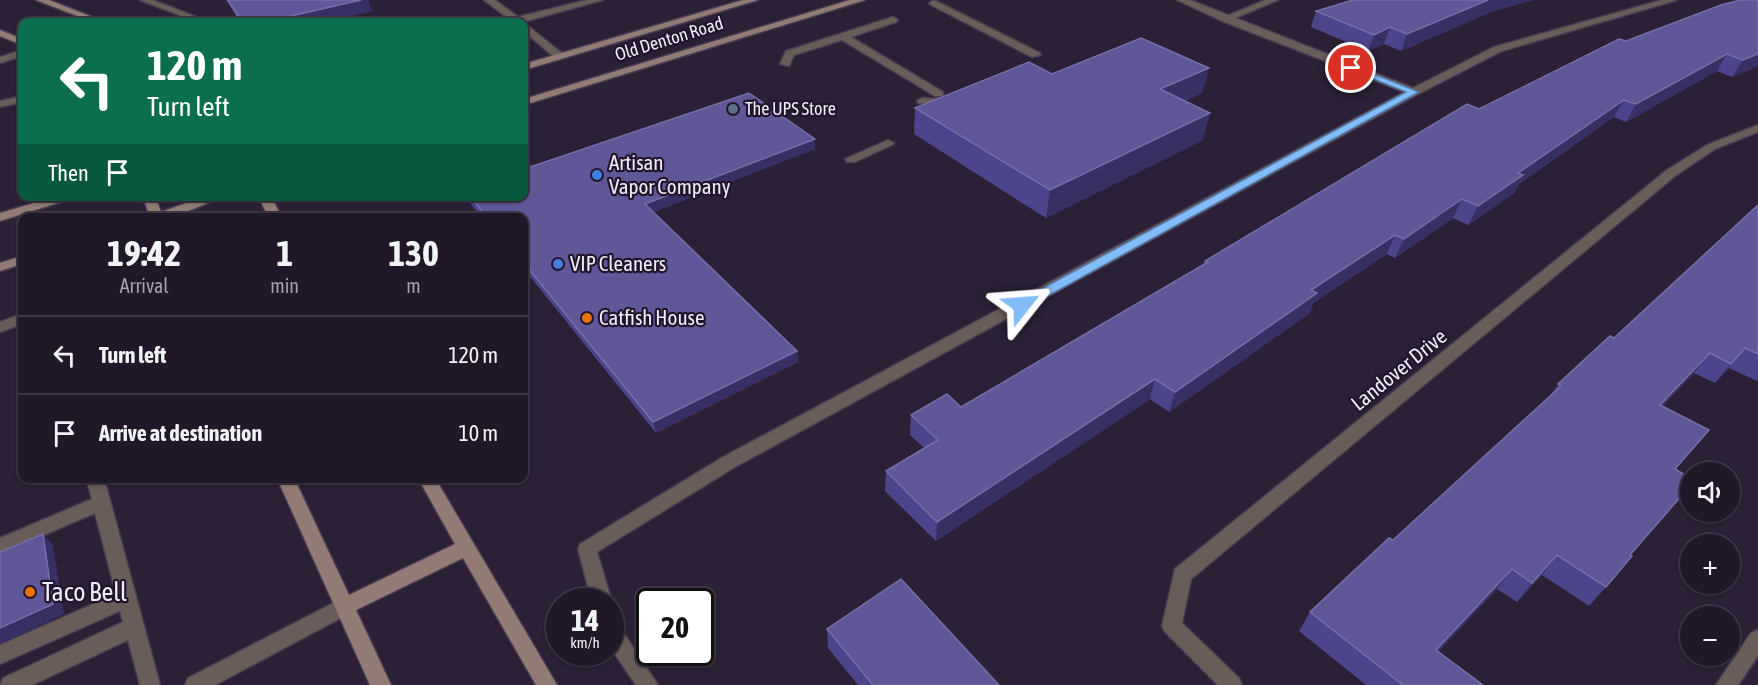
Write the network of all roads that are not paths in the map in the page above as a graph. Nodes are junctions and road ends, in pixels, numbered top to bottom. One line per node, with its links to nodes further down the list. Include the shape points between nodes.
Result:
1 (42, 0): 11 (main road)
2 (145, 0): 12 (street)
3 (489, 0): 13 (street)
4 (598, 0): 15 (street)
5 (753, 0): 22 (main road, Old Denton Road)
6 (859, 0): 30 (main road, Old Denton Road)
7 (1182, 0): 14 (street)
8 (1273, 0): 14 (street)
9 (1672, 0): 27 (street, via 1498,49)
10 (934, 3): 23 (street)
11 (89, 18)
12 (193, 18)
13 (511, 18)
14 (1225, 19): 27 (street)
15 (528, 20)
16 (893, 20): 19 (street)
17 (528, 32): 22 (street)
18 (0, 33): 20 (main road)
19 (843, 36): 25 (street, via 790,53); 28 (street)
20 (18, 40)
21 (18, 54): 24 (street)
22 (559, 56): 26 (main road, Old Denton Road)
23 (1036, 56)
24 (0, 60)
25 (785, 64)
26 (528, 66)
27 (1414, 92): 51 (street, via 729,462 587,549)
28 (939, 94)
29 (18, 100): 33 (street)
30 (528, 101)
31 (922, 101): 32 (street)
32 (960, 103)
33 (0, 104)
34 (1758, 128): 64 (street, Landover Drive, via 1712,147 1671,173 1182,575 1172,626)
35 (888, 142): 36 (street)
36 (851, 159)
37 (56, 201): 40 (main road)
38 (205, 201): 39 (main road)
39 (171, 213)
40 (0, 217)
41 (18, 261): 42 (main road)
42 (0, 267)
43 (18, 320): 44 (street)
44 (0, 327)
45 (96, 483): 48 (street)
46 (287, 483): 53 (main road)
47 (429, 483): 50 (main road)
48 (102, 502): 49 (street); 52 (street)
49 (0, 546)
50 (465, 548): 53 (main road); 62 (main road)
51 (598, 588)
52 (126, 599): 54 (street); 57 (street)
53 (345, 606): 60 (street); 61 (main road)
54 (134, 627): 58 (street); 59 (street)
55 (1758, 639): 65 (street)
56 (624, 650): 63 (street)
57 (0, 655)
58 (10, 685)
59 (150, 685)
60 (195, 685)
61 (381, 685)
62 (547, 685)
63 (648, 685)
64 (1232, 685)
65 (1726, 685)

